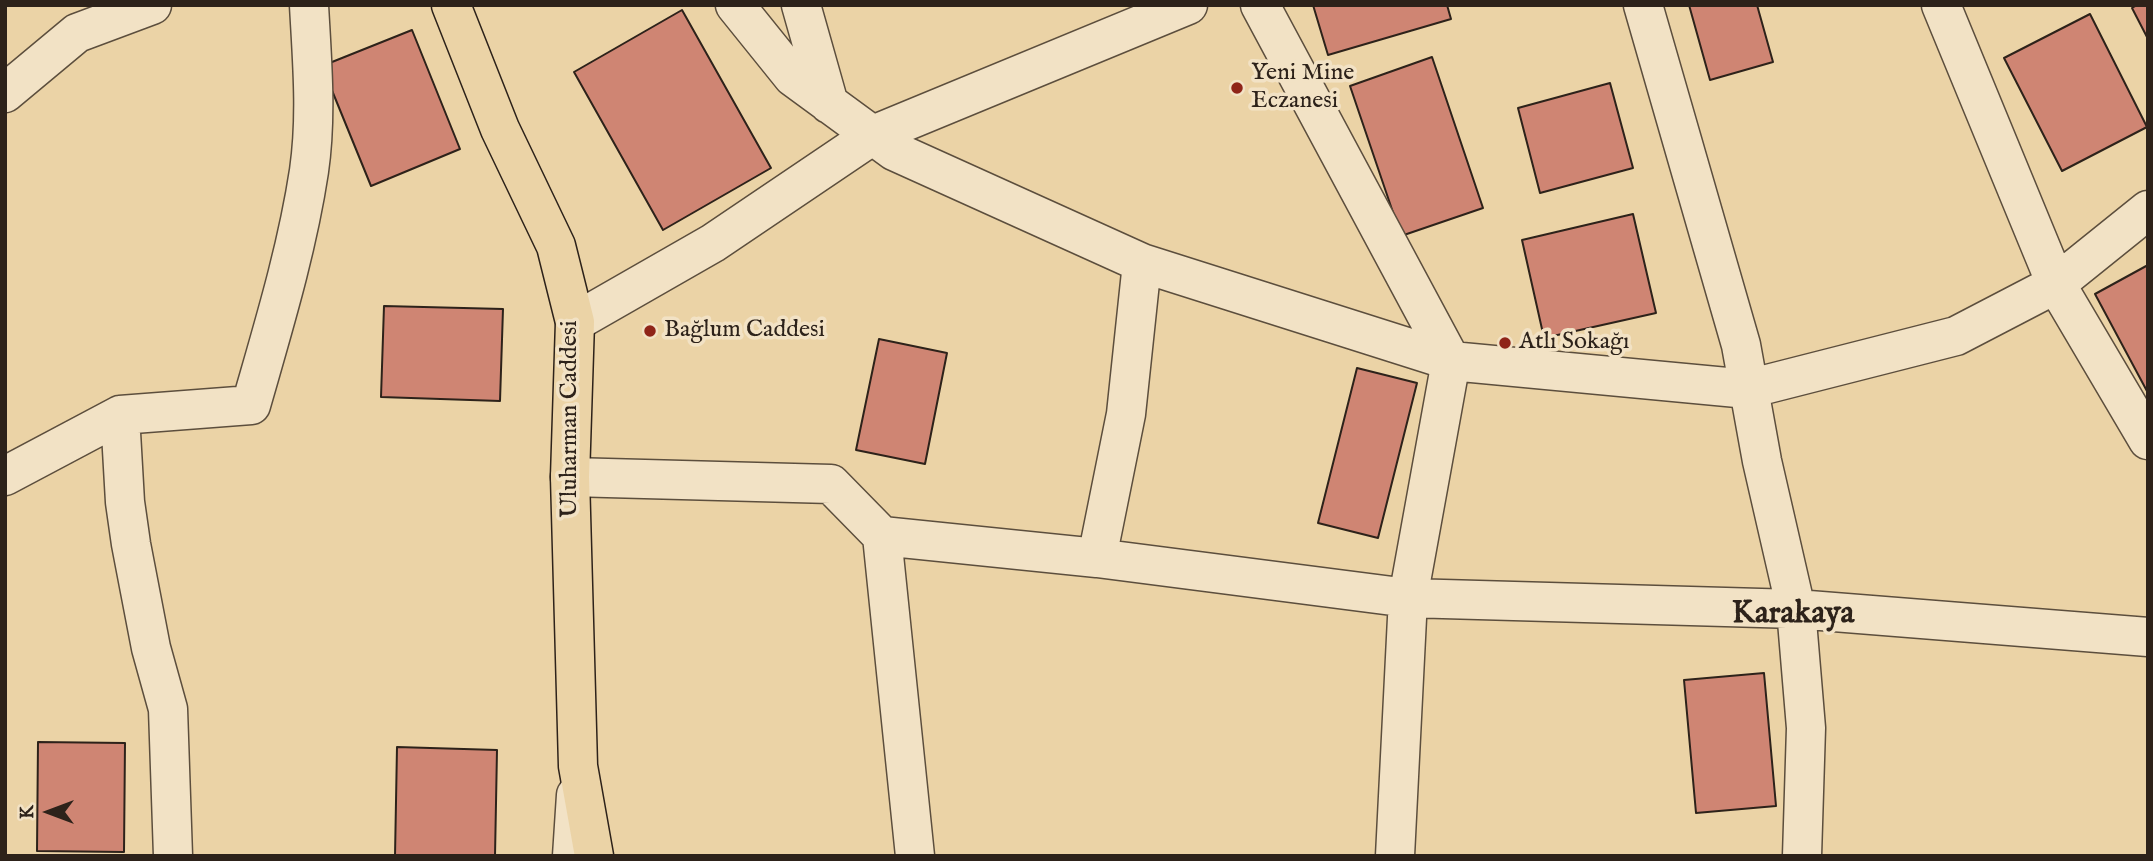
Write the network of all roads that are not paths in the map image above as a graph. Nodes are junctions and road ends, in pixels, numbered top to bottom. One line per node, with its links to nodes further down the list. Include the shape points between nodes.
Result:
1 (152, 5): 10 (street, via 77,33)
2 (309, 5): 19 (street, via 314,88 309,170 284,286 251,405)
3 (451, 5): 16 (main road, Uluharman Caddesi, via 500,129 556,246)
4 (735, 5): 11 (street, via 793,77)
5 (801, 5): 11 (street)
6 (1188, 5): 12 (street)
7 (1260, 5): 17 (street)
8 (1643, 5): 18 (street, via 1741,345)
9 (1941, 5): 15 (street)
10 (5, 93)
11 (829, 104): 12 (street)
12 (873, 135): 14 (street, via 894,151); 16 (street, via 713,243)
13 (2148, 210): 15 (street)
14 (1142, 263): 17 (street); 24 (street, via 1126,414)
15 (2056, 284): 18 (street, via 1956,336); 20 (street)
16 (575, 322): 22 (main road, Uluharman Caddesi)
17 (1451, 361): 18 (street); 25 (street)
18 (1748, 389): 26 (street)
19 (120, 415): 21 (street); 29 (street, via 131,544 168,709)
20 (2148, 440)
21 (5, 476)
22 (570, 477): 23 (street, via 831,484); 28 (main road, Uluharman Caddesi)
23 (882, 536): 24 (street); 32 (street)
24 (1097, 558): 25 (street)
25 (1408, 598): 26 (street); 33 (street)
26 (1796, 609): 27 (street); 34 (street, via 1805,728)
27 (2148, 637)
28 (578, 766): 30 (street); 31 (main road, Uluharman Caddesi)
29 (173, 856)
30 (572, 856)
31 (594, 856)
32 (915, 856)
33 (1395, 856)
34 (1802, 856)

